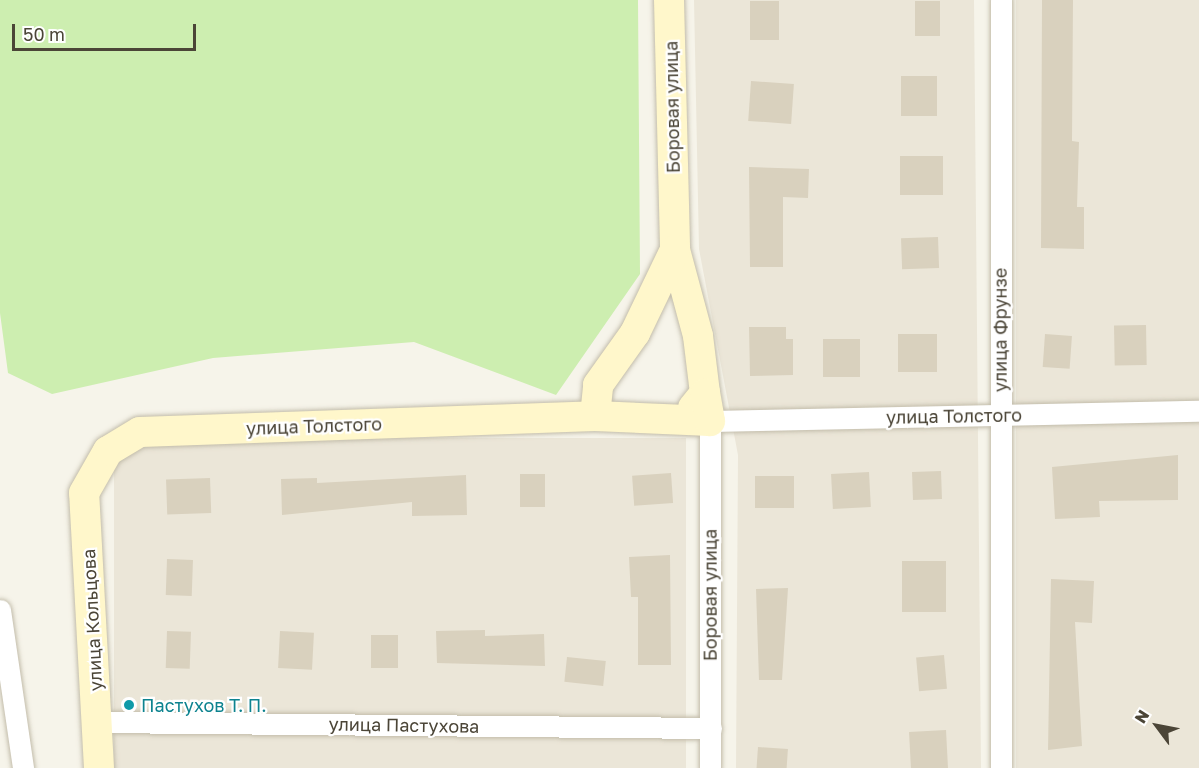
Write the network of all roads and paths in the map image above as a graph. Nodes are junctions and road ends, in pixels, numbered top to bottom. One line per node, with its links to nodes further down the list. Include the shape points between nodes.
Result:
1 (669, 0): 3 (street, Боровая улица)
2 (1001, 0): 8 (street, улица Фрунзе)
3 (675, 250): 4 (street); 5 (street)
4 (635, 333): 5 (street, via 659,316 682,319); 9 (street, via 598,385)
5 (698, 336): 7 (street)
6 (1199, 411): 8 (street, улица Толстого)
7 (699, 412): 8 (street, улица Толстого); 9 (street, улица Толстого); 13 (street, Боровая улица)
8 (1000, 414): 17 (street, улица Фрунзе)
9 (595, 417): 10 (street, улица Толстого, via 140,432 108,451)
10 (92, 473): 12 (street, улица Кольцова, via 84,493)
11 (0, 610): 14 (street)
12 (98, 722): 13 (street, улица Пастухова); 15 (street, улица Кольцова)
13 (711, 728): 16 (street, Боровая улица)
14 (23, 768)
15 (99, 768)
16 (710, 768)
17 (1001, 768)

